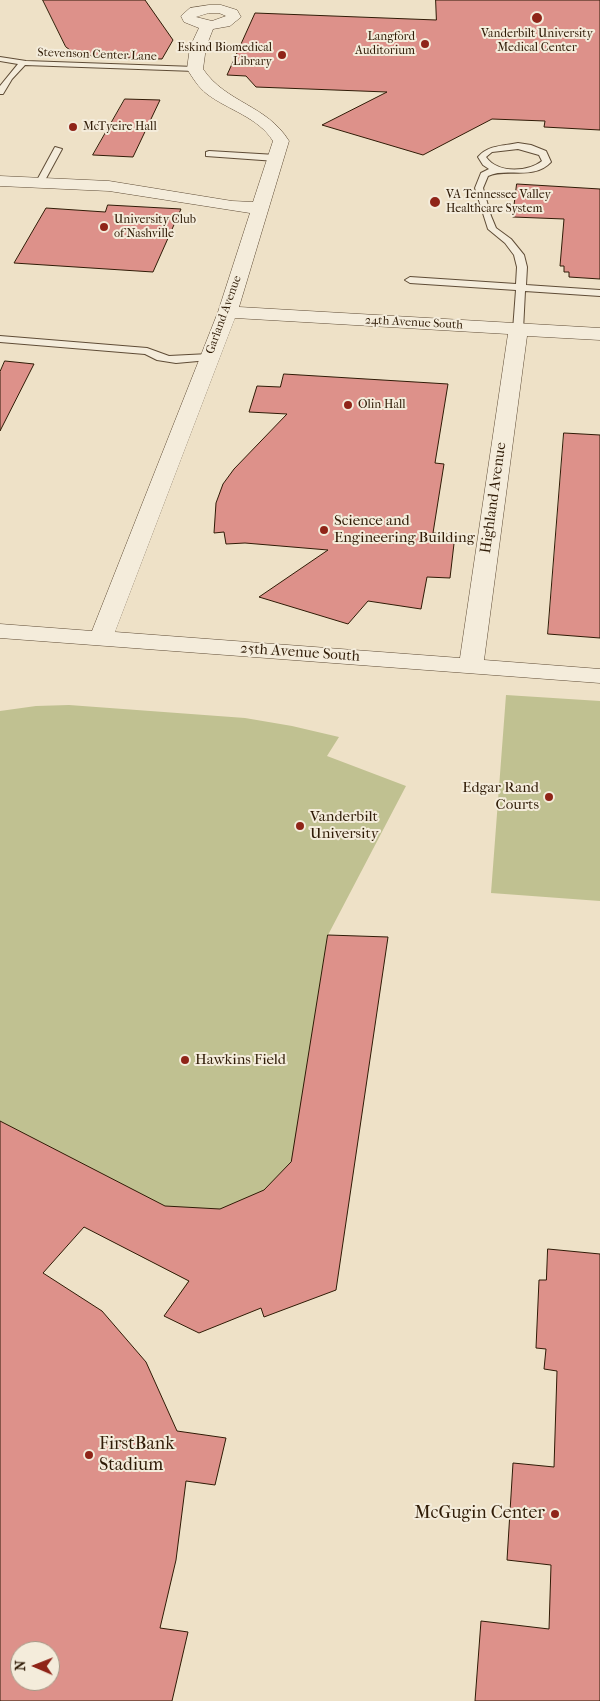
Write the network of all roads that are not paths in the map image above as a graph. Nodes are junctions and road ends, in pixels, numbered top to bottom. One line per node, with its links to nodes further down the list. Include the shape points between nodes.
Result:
1 (208, 24): 6 (street, via 198,47)
2 (0, 59): 3 (lane, Stevenson Center Lane)
3 (10, 62): 4 (lane); 5 (lane, Stevenson Center Lane)
4 (0, 63)
5 (23, 63): 6 (lane, Stevenson Center Lane); 7 (lane)
6 (195, 69): 10 (street, Garland Avenue, via 212,90 277,132 280,141)
7 (0, 92)
8 (58, 149): 13 (lane)
9 (209, 154): 10 (lane)
10 (276, 158): 14 (street, Garland Avenue)
11 (496, 168): 11 (lane, via 527,171 543,166 547,158 528,147 497,147 482,157 488,165); 16 (lane, via 484,175 479,188 492,229 519,254)
12 (0, 181): 13 (street)
13 (40, 182): 14 (street, via 109,186)
14 (260, 208): 18 (street, Garland Avenue)
15 (410, 280): 16 (lane)
16 (521, 288): 17 (lane); 19 (lane)
17 (600, 293)
18 (228, 312): 19 (street, 24th Avenue South); 22 (street, Garland Avenue)
19 (518, 330): 20 (street, 24th Avenue South); 25 (street, Highland Avenue)
20 (600, 334)
21 (0, 339): 22 (lane, via 147,350 159,358 187,360)
22 (209, 357): 24 (street, Garland Avenue)
23 (0, 631): 24 (street, 25th Avenue South)
24 (101, 638): 25 (street, 25th Avenue South)
25 (471, 666): 26 (street, 25th Avenue South)
26 (600, 676)

